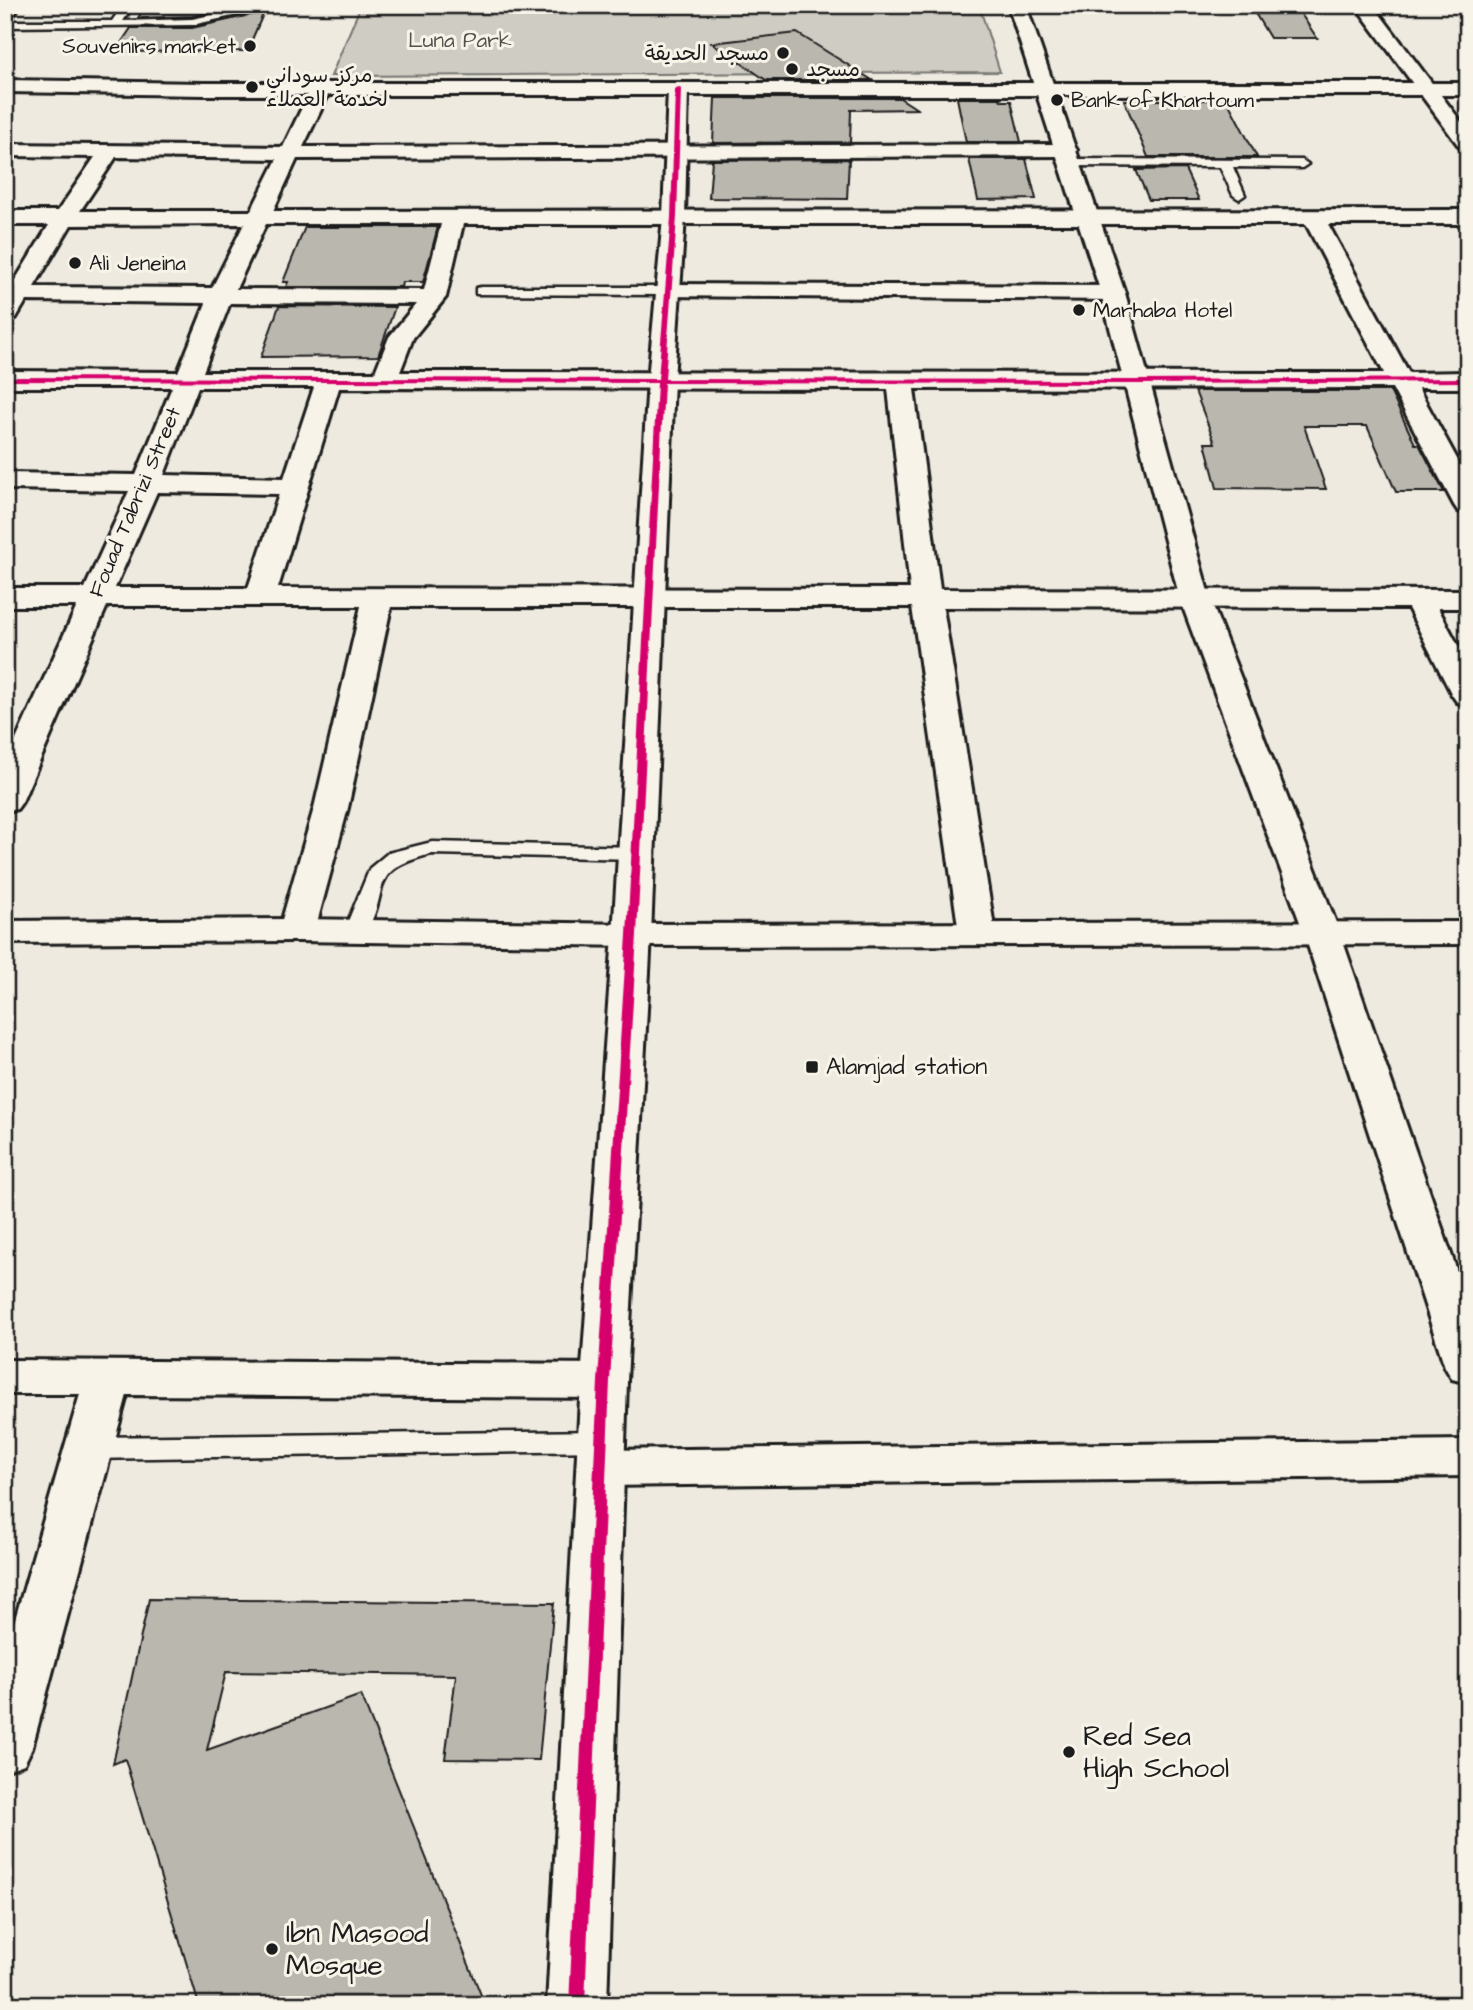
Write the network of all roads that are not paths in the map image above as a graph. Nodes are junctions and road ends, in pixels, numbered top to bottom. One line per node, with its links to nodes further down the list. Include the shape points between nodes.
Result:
1 (11, 5): 6 (main road)
2 (129, 5): 8 (lane)
3 (277, 5): 8 (lane, via 192,22)
4 (1017, 5): 13 (main road)
5 (1364, 5): 14 (main road)
6 (5, 15)
7 (5, 24): 8 (lane)
8 (115, 24)
9 (5, 86): 10 (main road)
10 (86, 89): 11 (main road); 16 (main road)
11 (321, 89): 12 (main road); 21 (main road, Fouad Tabrizi Street)
12 (678, 89): 13 (main road); 20 (main road)
13 (1045, 89): 14 (main road); 22 (main road)
14 (1425, 89): 15 (main road); 17 (main road)
15 (1468, 89)
16 (5, 94)
17 (1468, 145)
18 (5, 150): 19 (main road)
19 (109, 152): 21 (main road); 32 (main road)
20 (676, 152): 21 (main road); 22 (main road); 28 (main road)
21 (290, 153): 26 (main road, Fouad Tabrizi Street)
22 (1068, 157): 23 (lane); 33 (main road)
23 (1225, 164): 24 (lane); 25 (lane)
24 (1302, 164)
25 (1239, 195)
26 (260, 217): 27 (main road); 32 (main road); 38 (main road, Fouad Tabrizi Street)
27 (454, 217): 28 (main road); 39 (main road)
28 (674, 217): 33 (main road); 35 (main road)
29 (1313, 217): 30 (main road); 33 (main road); 46 (main road)
30 (1468, 217)
31 (5, 218): 32 (main road)
32 (64, 218): 37 (main road)
33 (1089, 218): 36 (main road)
34 (481, 291): 35 (lane)
35 (668, 291): 36 (main road); 45 (main road)
36 (1112, 293): 49 (main road)
37 (12, 294): 38 (main road); 40 (main road)
38 (221, 295): 39 (main road); 43 (main road, Fouad Tabrizi Street)
39 (434, 297): 41 (main road, via 401,337)
40 (5, 315)
41 (385, 378): 44 (main road); 45 (main road)
42 (5, 379): 43 (main road)
43 (186, 379): 44 (main road); 51 (main road, Fouad Tabrizi Street)
44 (329, 379): 52 (main road)
45 (661, 380): 48 (main road); 57 (main road)
46 (1401, 380): 47 (main road); 49 (main road); 53 (main road)
47 (1468, 380)
48 (900, 381): 49 (main road); 58 (main road)
49 (1137, 382): 60 (main road)
50 (5, 481): 51 (main road)
51 (147, 483): 52 (main road); 56 (main road, Fouad Tabrizi Street)
52 (294, 486): 54 (main road)
53 (1468, 505)
54 (261, 596): 56 (main road); 59 (main road)
55 (5, 597): 56 (main road)
56 (94, 597): 64 (main road, Fouad Tabrizi Street)
57 (650, 597): 58 (main road); 59 (main road); 65 (main road)
58 (926, 597): 60 (main road); 69 (main road)
59 (377, 598): 66 (main road, via 331,808)
60 (1195, 599): 61 (main road); 70 (main road)
61 (1419, 599): 62 (main road); 63 (main road)
62 (1468, 599)
63 (1468, 695)
64 (5, 802)
65 (636, 853): 67 (lane, via 432,848 395,857 377,872); 72 (main road)
66 (297, 930): 67 (main road); 68 (main road)
67 (355, 931): 72 (main road)
68 (5, 932)
69 (977, 933): 70 (main road); 72 (main road)
70 (1322, 933): 71 (main road); 73 (main road)
71 (1468, 933)
72 (632, 935): 76 (main road)
73 (1468, 1367)
74 (5, 1377): 75 (main road)
75 (108, 1378): 76 (main road); 77 (main road)
76 (604, 1381): 78 (main road)
77 (89, 1448): 78 (lane); 80 (main road)
78 (602, 1455): 79 (main road); 81 (main road)
79 (1468, 1458)
80 (5, 1748)
81 (577, 2005)

